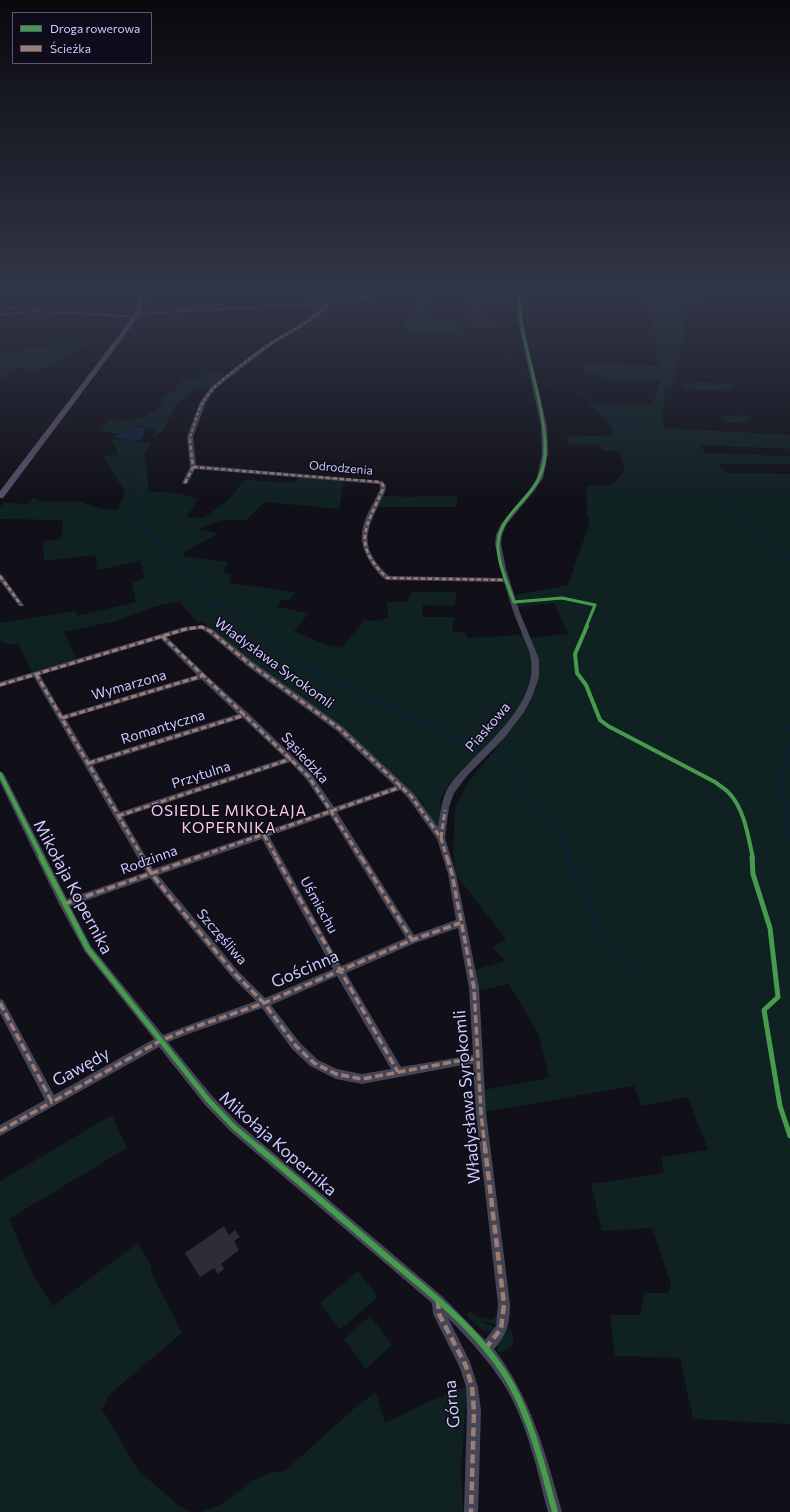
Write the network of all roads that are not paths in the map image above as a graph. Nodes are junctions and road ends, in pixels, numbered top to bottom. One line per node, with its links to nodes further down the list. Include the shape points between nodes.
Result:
1 (101, 364): 6 (main road)
2 (244, 364): 4 (street, via 213,388 203,402 190,437)
3 (530, 364): 8 (street, Piaskowa, via 539,399 546,450 543,468 536,484 510,515 499,535 500,556)
4 (193, 467): 5 (street); 8 (street, Odrodzenia, via 380,482 383,490 364,536 370,556 379,571 387,578)
5 (185, 484)
6 (0, 496)
7 (0, 576): 9 (street)
8 (507, 580): 20 (street, Piaskowa, via 535,659 532,687 521,710 510,725 455,784)
9 (21, 605)
10 (162, 636): 11 (street, Władysława Syrokomli); 12 (street, Sąsiedzka); 19 (street, Władysława Syrokomli, via 194,627 210,631 250,664 340,729)
11 (36, 674): 13 (street, Władysława Syrokomli); 15 (street, Szczęśliwa)
12 (202, 676): 14 (street, Sąsiedzka); 15 (street, Wymarzona)
13 (0, 685)
14 (245, 715): 16 (street, Sąsiedzka); 17 (street, Romantyczna)
15 (62, 718): 17 (street, Szczęśliwa)
16 (291, 758): 21 (street, Sąsiedzka, via 309,777); 22 (street, Przytulna)
17 (88, 763): 22 (street, Szczęśliwa)
18 (0, 774): 26 (street, Mikołaja Kopernika)
19 (401, 787): 21 (street, Rodzinna); 24 (street, Władysława Syrokomli, via 411,796)
20 (445, 810): 24 (street, Władysława Syrokomli)
21 (332, 811): 23 (street, Rodzinna); 28 (street, Sąsiedzka)
22 (118, 816): 25 (street, Szczęśliwa)
23 (264, 835): 25 (street, Rodzinna); 29 (street, Uśmiechu)
24 (441, 838): 27 (street, Władysława Syrokomli, via 452,874)
25 (151, 873): 26 (street, Rodzinna); 31 (street, Szczęśliwa, via 235,974)
26 (64, 904): 32 (street, Mikołaja Kopernika, via 88,949)
27 (460, 923): 28 (street, Gościnna); 33 (street, Władysława Syrokomli, via 474,988)
28 (412, 940): 29 (street, Gościnna)
29 (340, 972): 31 (street, Gościnna); 34 (street, Uśmiechu)
30 (0, 1003): 35 (street, Gawędy)
31 (264, 1003): 32 (street, Gościnna); 34 (street, Szczęśliwa, via 296,1046 314,1063 336,1074 362,1079)
32 (160, 1041): 35 (street, Gawędy); 37 (street, Mikołaja Kopernika, via 221,1115)
33 (477, 1059): 34 (street, Szczęśliwa); 38 (street, Władysława Syrokomli, via 504,1304 504,1324)
34 (398, 1072)
35 (52, 1102): 36 (street)
36 (0, 1131)
37 (438, 1300): 38 (street, Mikołaja Kopernika); 39 (street, Górna, via 439,1314 466,1366 472,1387 474,1411)
38 (485, 1348): 40 (street, Mikołaja Kopernika, via 511,1385 520,1403)
39 (471, 1512)
40 (555, 1512)

